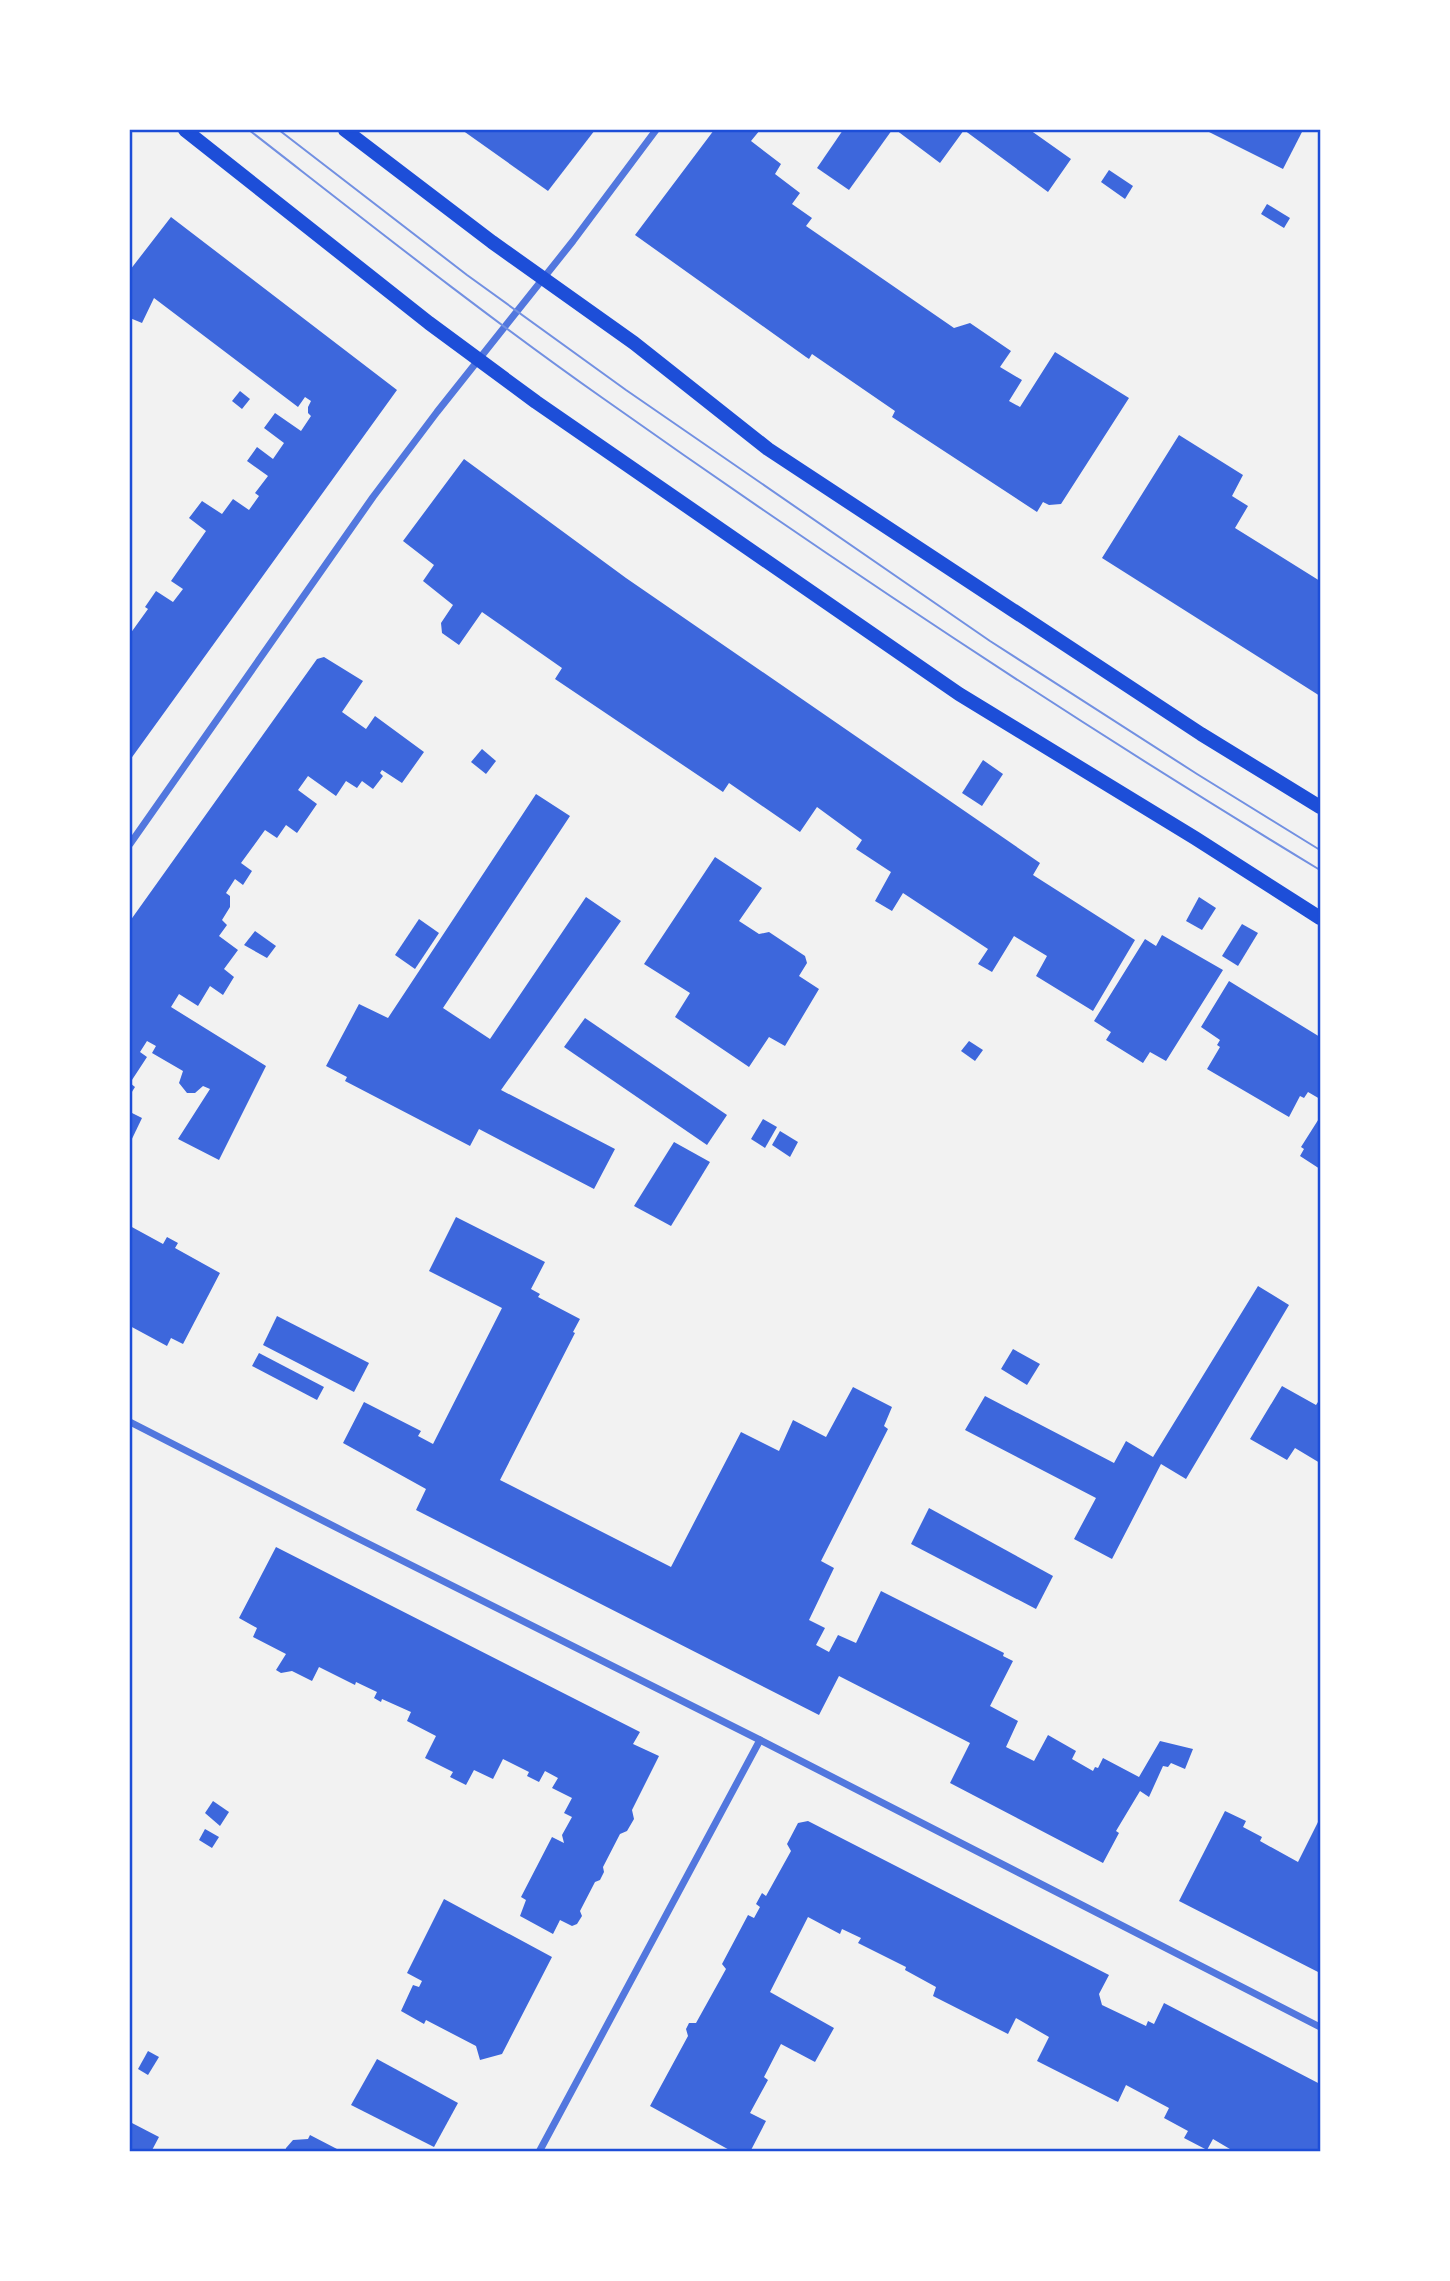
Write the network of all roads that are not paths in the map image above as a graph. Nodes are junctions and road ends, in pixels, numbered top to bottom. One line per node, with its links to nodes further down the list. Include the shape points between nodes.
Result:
1 (185, 130): 5 (main road)
2 (345, 130): 4 (main road)
3 (656, 130): 4 (street)
4 (543, 278): 5 (street); 6 (main road, via 768,449 1201,734)
5 (478, 360): 7 (street, via 373,498); 8 (main road, via 959,694)
6 (1321, 807)
7 (130, 844)
8 (1321, 918)
9 (130, 1422): 10 (street)
10 (760, 1740): 11 (street); 12 (street)
11 (1321, 2027)
12 (539, 2151)

